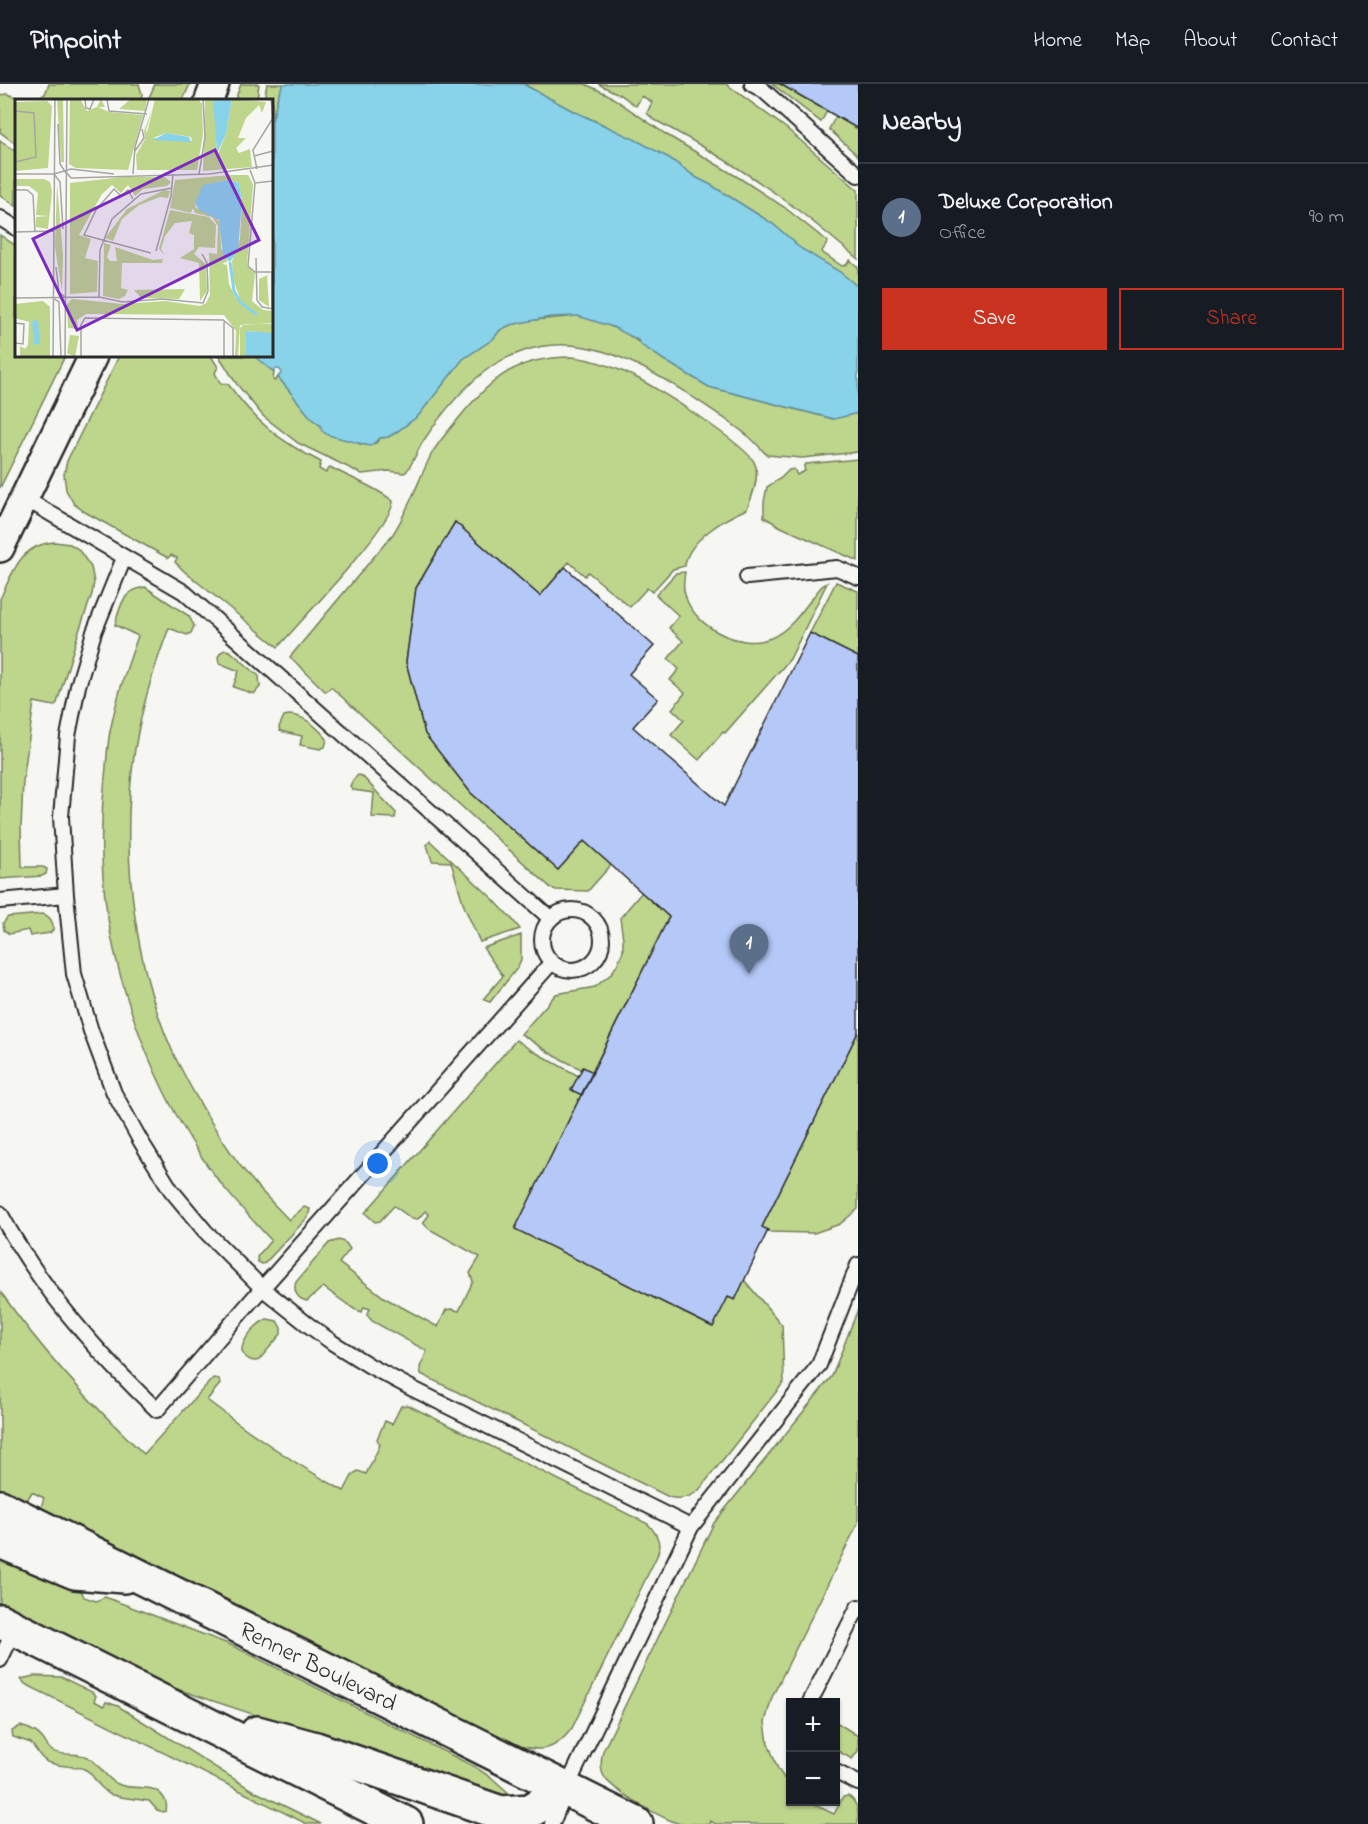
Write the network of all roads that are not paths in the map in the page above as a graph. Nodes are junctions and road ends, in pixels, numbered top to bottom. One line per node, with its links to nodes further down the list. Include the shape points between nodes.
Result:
1 (215, 84): 3 (street)
2 (752, 84): 4 (lane)
3 (209, 99)
4 (858, 175)
5 (0, 218): 6 (lane)
6 (15, 227)
7 (93, 357): 8 (street)
8 (24, 498): 9 (street); 10 (lane)
9 (0, 548)
10 (124, 558): 13 (lane, via 94,632 68,736 61,817); 15 (lane, via 184,592)
11 (747, 577): 12 (lane, via 837,568)
12 (858, 578)
13 (66, 895): 14 (lane); 19 (lane, via 74,974 114,1093 171,1190 205,1232)
14 (0, 901)
15 (551, 919): 16 (lane, via 542,940 543,950); 16 (lane, via 563,910 583,911 598,924 602,934 599,954 584,968 564,969)
16 (552, 962): 19 (lane)
17 (0, 1213): 19 (lane, via 53,1296 158,1410)
18 (858, 1265): 21 (lane, via 819,1365)
19 (262, 1288): 21 (lane, via 333,1343 370,1366)
20 (0, 1507): 23 (main road, Renner Boulevard)
21 (691, 1527): 31 (lane)
22 (0, 1541): 23 (main road, via 75,1572)
23 (141, 1578): 31 (main road, Renner Boulevard)
24 (858, 1607): 27 (lane)
25 (8, 1625): 26 (lane); 28 (main road)
26 (0, 1660)
27 (812, 1698)
28 (185, 1713): 31 (main road, via 316,1749 501,1813 530,1811); 32 (main road)
29 (840, 1774): 30 (lane)
30 (858, 1783)
31 (566, 1789): 33 (lane); 34 (main road, Renner Boulevard)
32 (406, 1824)
33 (552, 1824)
34 (636, 1824)

